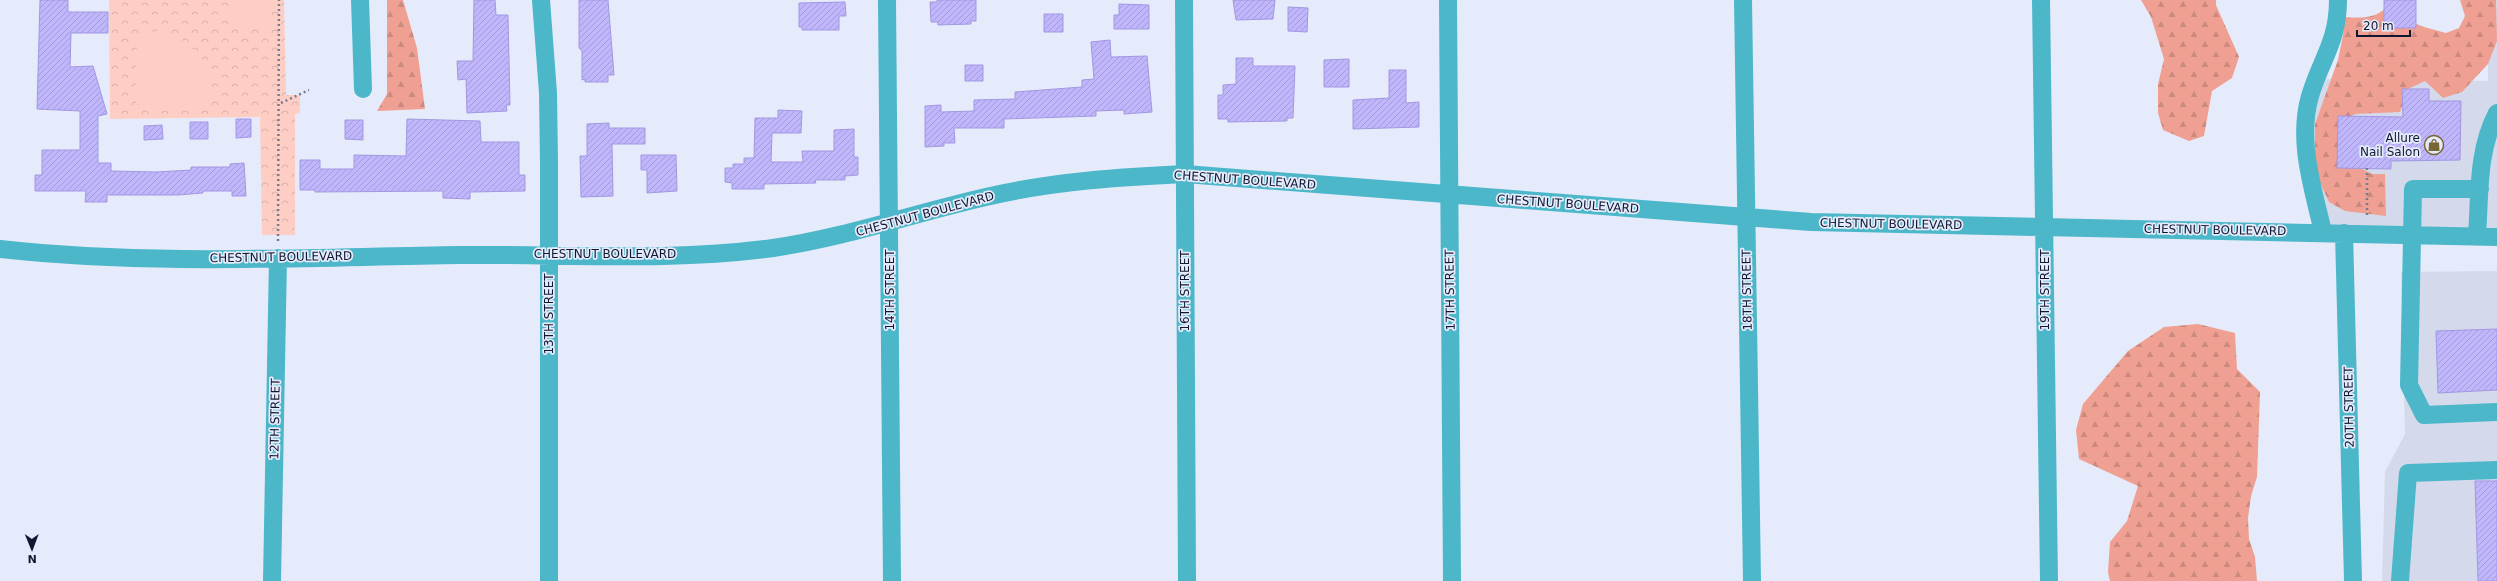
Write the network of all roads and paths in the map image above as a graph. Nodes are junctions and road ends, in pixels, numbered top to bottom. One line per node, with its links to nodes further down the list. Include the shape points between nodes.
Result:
1 (279, 0): 12 (path)
2 (360, 0): 10 (street)
3 (542, 0): 28 (street, 13TH STREET, via 548,93)
4 (887, 0): 20 (street, 14TH STREET)
5 (1184, 0): 15 (street, 16TH STREET)
6 (1448, 0): 17 (street, 17TH STREET)
7 (1743, 0): 19 (street, 18TH STREET)
8 (2041, 0): 21 (street, 19TH STREET)
9 (2338, 0): 22 (street, via 2333,41 2310,96 2306,138 2308,165)
10 (363, 89)
11 (309, 90): 12 (path)
12 (280, 103): 29 (path)
13 (2497, 113): 16 (street, via 2487,133)
14 (2367, 168): 18 (path)
15 (1185, 174): 17 (street, CHESTNUT BOULEVARD); 20 (street, CHESTNUT BOULEVARD, via 1052,184 980,198); 35 (street, 16TH STREET)
16 (2480, 189): 24 (street, via 2413,189); 25 (street)
17 (1448, 195): 19 (street, CHESTNUT BOULEVARD); 36 (street, 17TH STREET)
18 (2367, 215)
19 (1746, 218): 21 (street, CHESTNUT BOULEVARD, via 1811,222); 37 (street, 18TH STREET)
20 (890, 222): 28 (street, CHESTNUT BOULEVARD, via 832,238 735,252); 34 (street, 14TH STREET)
21 (2045, 227): 22 (street, CHESTNUT BOULEVARD); 38 (street, 19TH STREET)
22 (2323, 232): 23 (street, CHESTNUT BOULEVARD)
23 (2344, 233): 24 (street, CHESTNUT BOULEVARD); 39 (street, 20TH STREET)
24 (2411, 235): 25 (street, CHESTNUT BOULEVARD); 30 (street, via 2409,385 2424,415)
25 (2477, 236): 26 (street, CHESTNUT BOULEVARD)
26 (2497, 237)
27 (0, 249): 29 (street, CHESTNUT BOULEVARD, via 87,257)
28 (549, 254): 29 (street, CHESTNUT BOULEVARD); 33 (street, 13TH STREET)
29 (278, 258): 32 (street, 12TH STREET)
30 (2497, 412)
31 (2497, 470): 40 (street, via 2408,473)
32 (272, 581)
33 (549, 581)
34 (892, 581)
35 (1187, 581)
36 (1452, 581)
37 (1752, 581)
38 (2049, 581)
39 (2354, 581)
40 (2400, 581)

